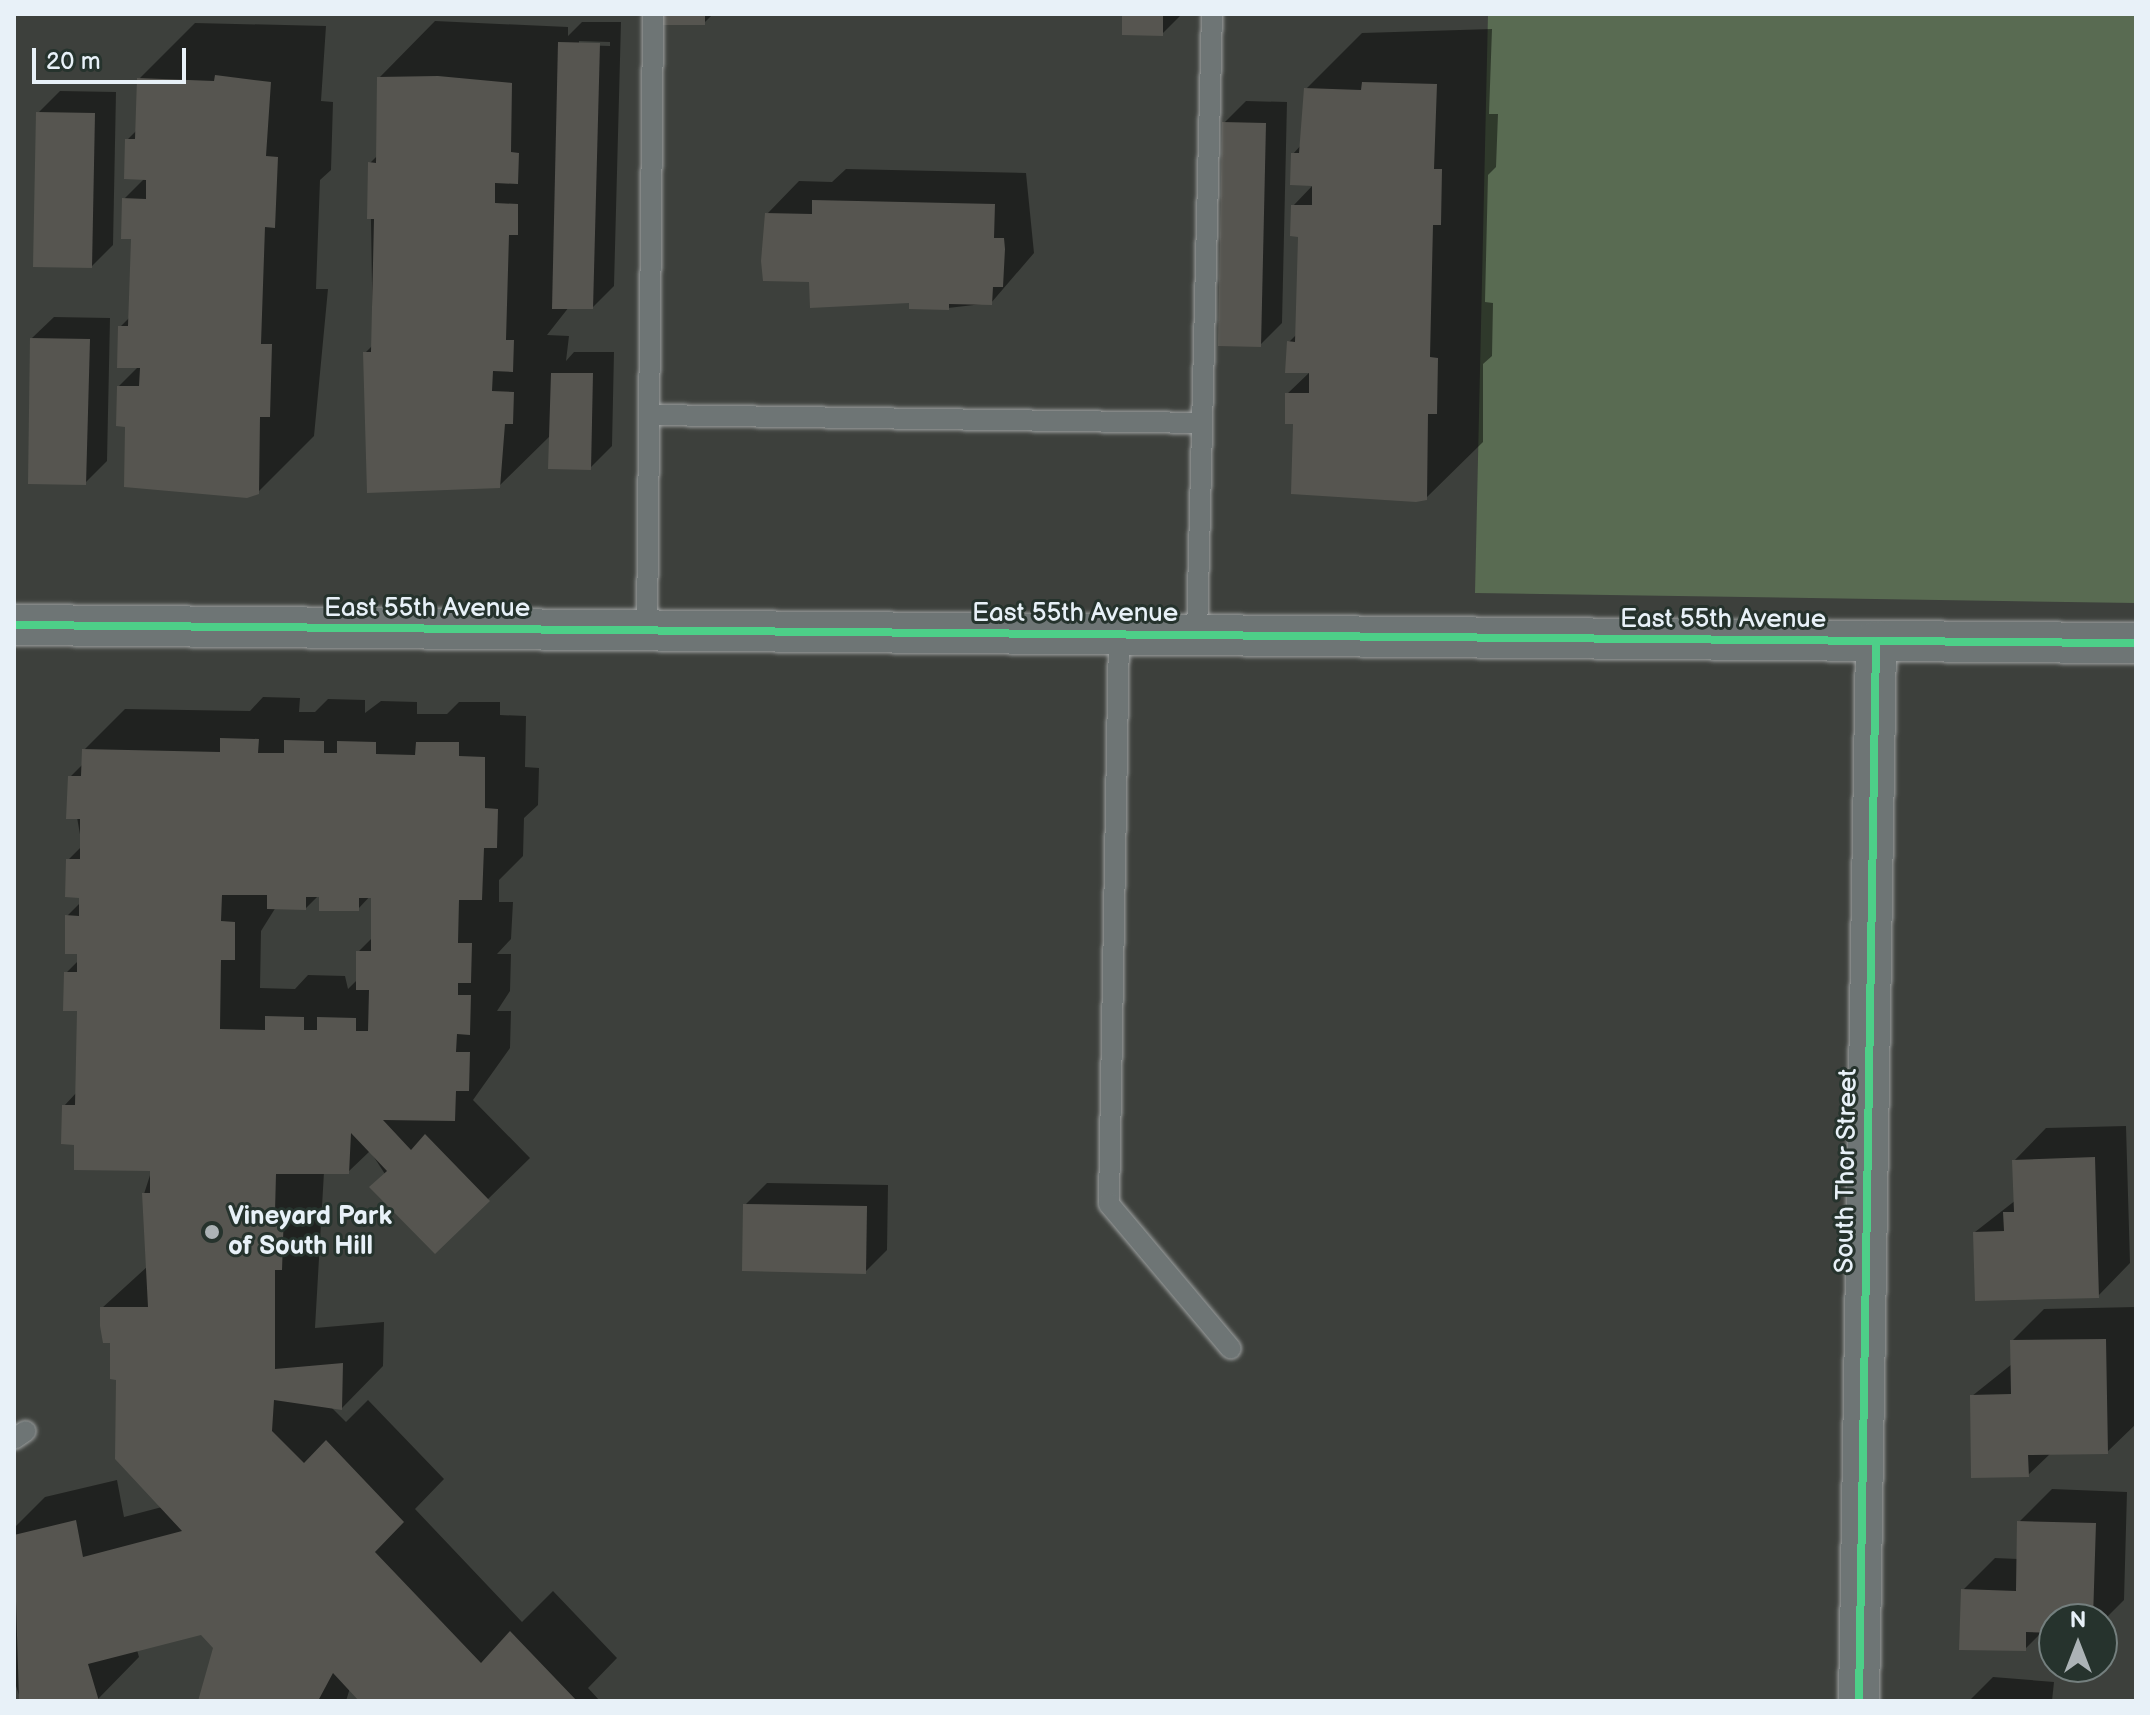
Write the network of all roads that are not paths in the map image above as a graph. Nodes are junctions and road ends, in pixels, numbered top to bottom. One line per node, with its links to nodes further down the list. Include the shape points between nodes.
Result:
1 (653, 14): 3 (lane)
2 (1212, 14): 4 (lane)
3 (652, 415): 4 (lane); 6 (lane)
4 (1202, 423): 8 (lane)
5 (14, 625): 6 (street, East 55th Avenue)
6 (647, 631): 7 (street, East 55th Avenue)
7 (1119, 635): 8 (street, East 55th Avenue); 11 (lane, via 1109,1204)
8 (1197, 635): 9 (street, East 55th Avenue)
9 (1876, 641): 10 (street, East 55th Avenue); 12 (street, South Thor Street)
10 (2136, 643)
11 (1231, 1349)
12 (1859, 1701)

